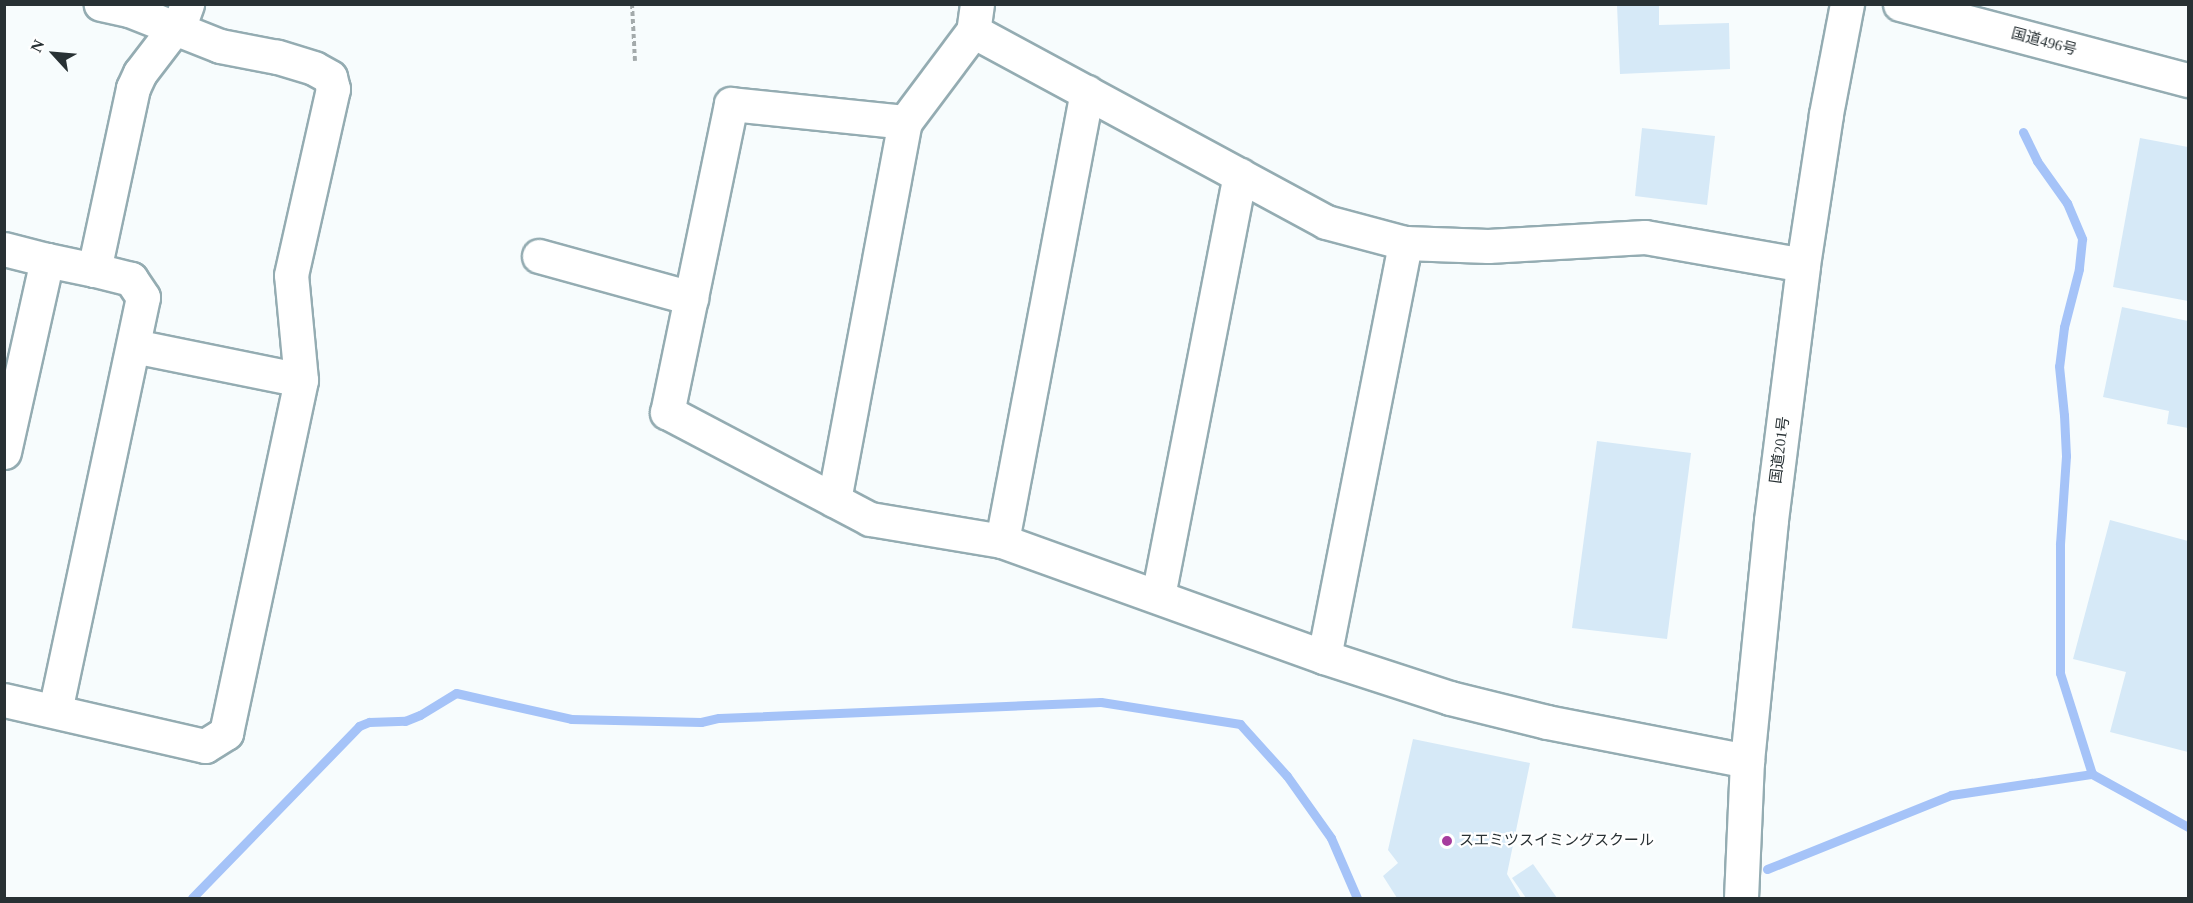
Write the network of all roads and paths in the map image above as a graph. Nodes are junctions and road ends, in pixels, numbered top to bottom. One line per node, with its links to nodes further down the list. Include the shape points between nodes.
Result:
1 (101, 4): 5 (main road)
2 (632, 4): 7 (path)
3 (1847, 4): 16 (main road, 国道201号)
4 (1900, 4): 8 (main road, 国道496号)
5 (180, 17): 17 (main road, via 133,88); 21 (main road, via 220,46 277,57 330,77 333,89 291,275)
6 (975, 18): 9 (main road); 10 (main road)
7 (635, 61)
8 (2188, 80)
9 (1087, 92): 11 (main road); 24 (main road)
10 (905, 122): 18 (main road, via 731,104); 23 (main road)
11 (1240, 175): 12 (main road, via 1326,222); 25 (main road)
12 (1405, 243): 16 (main road, via 1488,246 1645,237); 26 (main road)
13 (4, 249): 15 (main road)
14 (539, 256): 18 (main road)
15 (47, 260): 17 (main road); 20 (main road)
16 (1803, 265): 29 (main road, 国道201号, via 1771,520)
17 (94, 270): 19 (main road, via 131,279 142,297)
18 (691, 298): 23 (main road, via 668,412)
19 (134, 346): 21 (main road); 28 (main road)
20 (16, 348): 22 (main road)
21 (301, 380): 28 (main road, via 226,733 205,746)
22 (4, 452)
23 (834, 500): 24 (main road, via 870,519)
24 (1002, 541): 25 (main road)
25 (1158, 596): 26 (main road)
26 (1324, 657): 29 (main road, via 1450,698)
27 (4, 700): 28 (main road)
28 (55, 711)
29 (1747, 761): 30 (main road, 国道201号)
30 (1741, 898)

